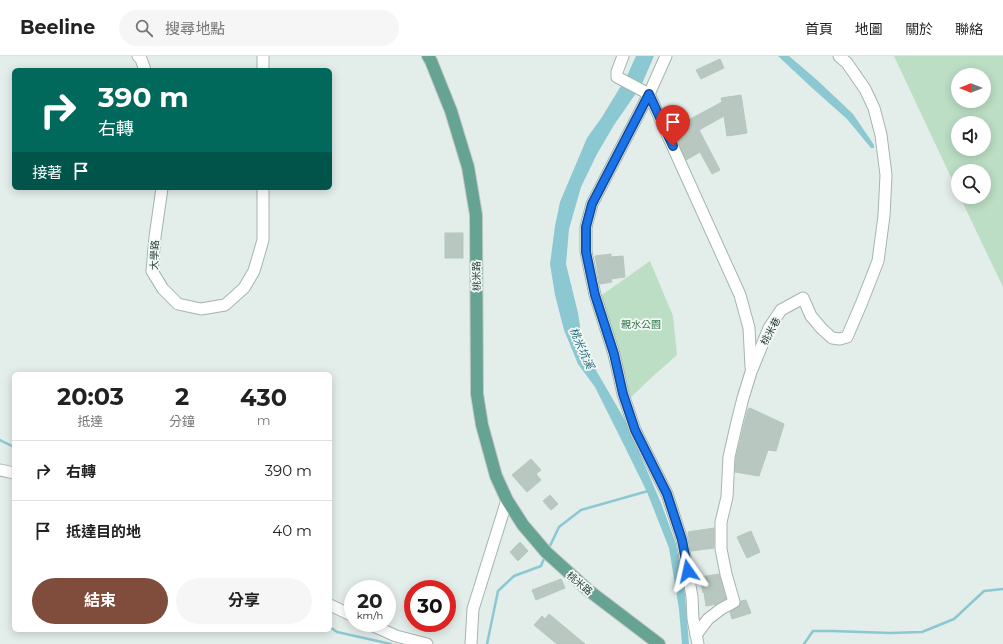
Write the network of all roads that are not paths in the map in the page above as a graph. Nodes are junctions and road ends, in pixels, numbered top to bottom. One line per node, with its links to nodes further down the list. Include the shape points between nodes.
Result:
1 (138, 56): 7 (street)
2 (263, 56): 8 (street)
3 (428, 56): 15 (main road, 桃米路, via 451,111 468,167 476,215 477,394 482,425 496,476)
4 (623, 56): 9 (street, via 616,77)
5 (666, 56): 9 (street)
6 (839, 56): 12 (street, 桃米巷, via 865,89 874,108 881,135 886,175 878,261 847,337 832,338 811,316 803,298 781,310 769,328)
7 (144, 68)
8 (263, 68)
9 (646, 93): 12 (street, via 740,295 749,328); 19 (street, via 592,204 586,227 586,252 595,295 614,354 625,401 635,430 667,494 682,540)
10 (162, 190): 11 (street, 大學路, via 152,271 163,289 178,304 201,310 225,305 244,288 254,271 263,240)
11 (263, 190)
12 (751, 372): 19 (street, 桃米巷, via 729,457 727,497 721,522 721,549 734,602 708,619)
13 (0, 470): 14 (street)
14 (12, 473)
15 (507, 500): 20 (main road, 桃米路, via 551,557 588,590); 22 (street, via 473,609)
16 (332, 606): 17 (street)
17 (344, 612)
18 (387, 632): 21 (street)
19 (697, 639)
20 (654, 640)
21 (427, 644)
22 (470, 644)

